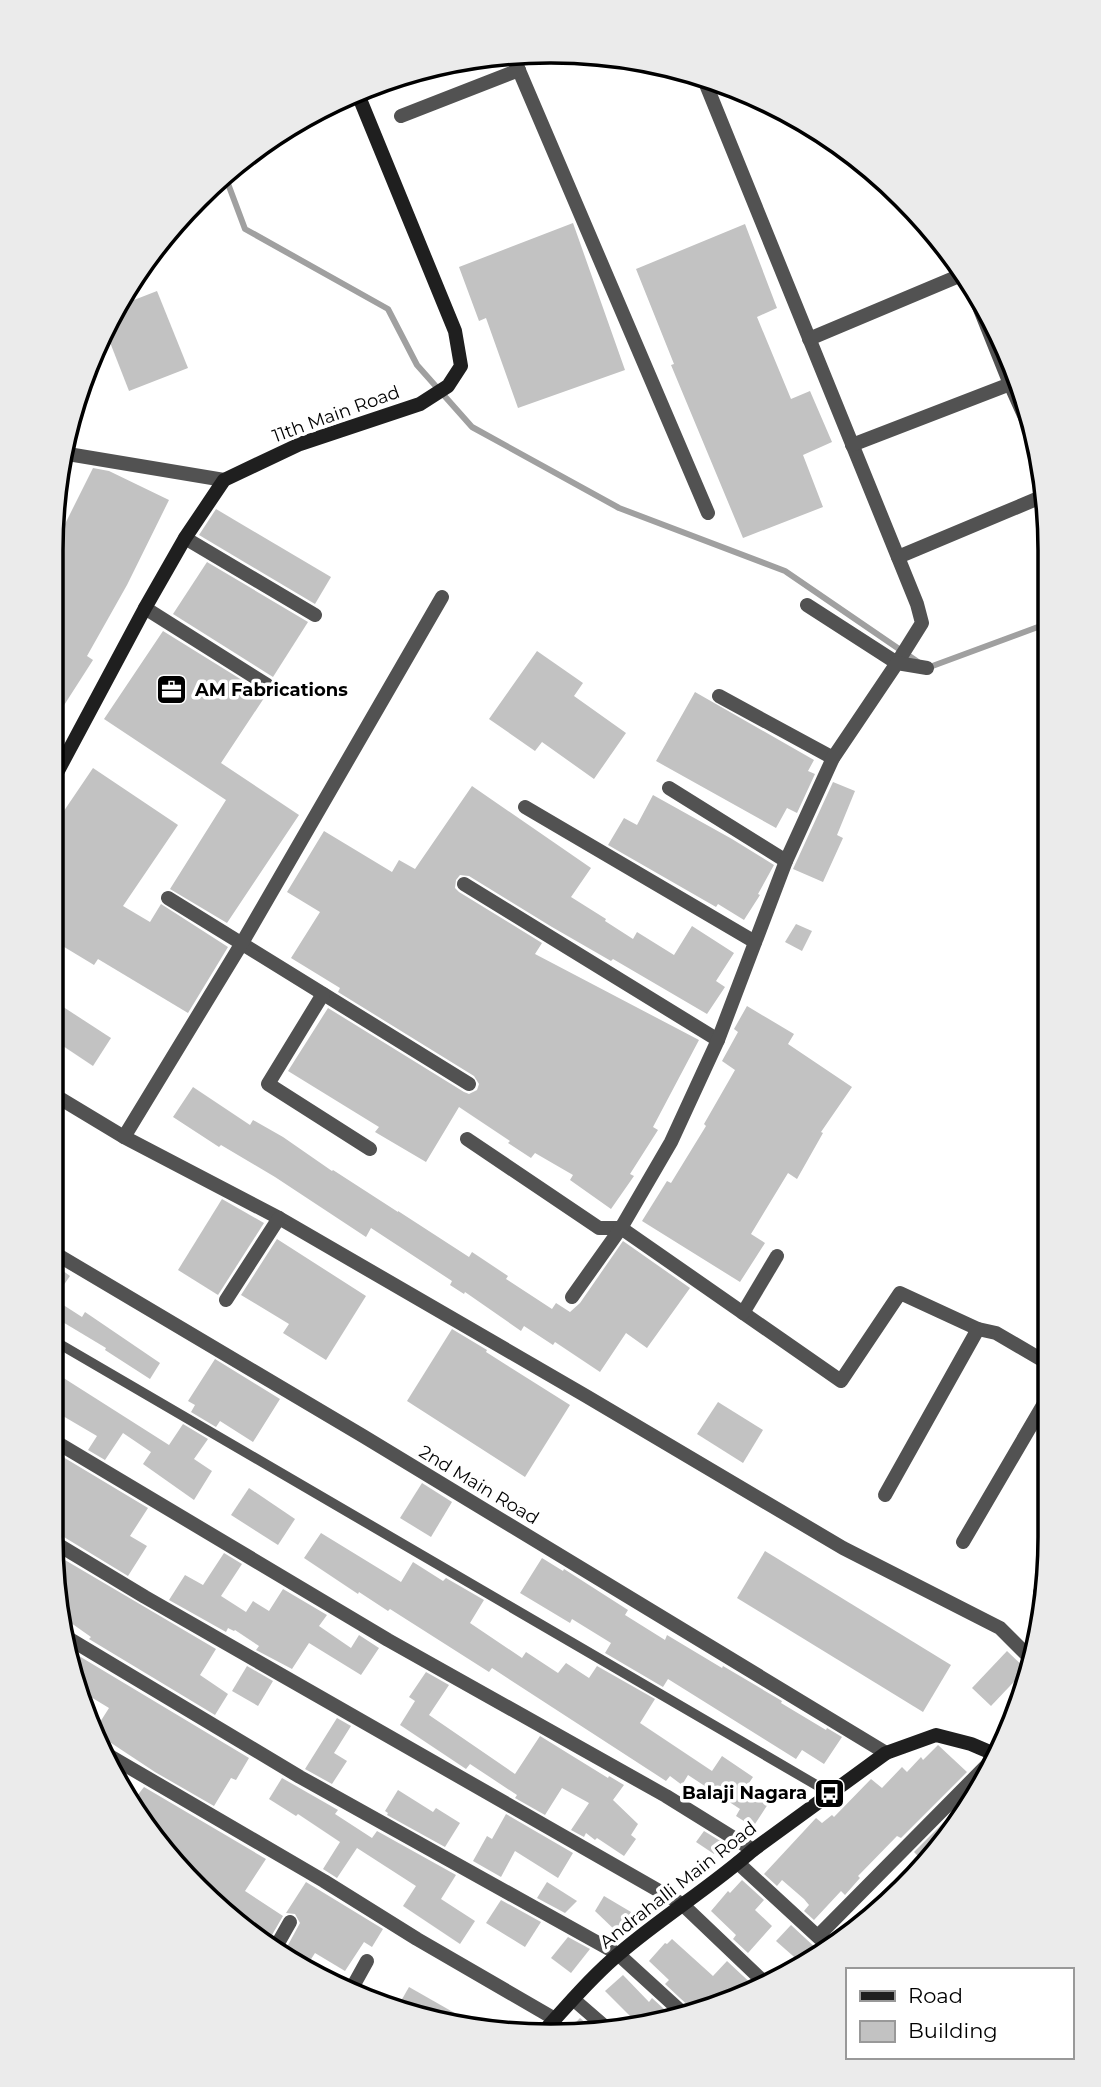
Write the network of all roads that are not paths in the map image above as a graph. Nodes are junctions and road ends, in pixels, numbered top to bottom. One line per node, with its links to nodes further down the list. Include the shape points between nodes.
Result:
1 (516, 64): 2 (street)
2 (519, 70): 5 (street); 13 (street)
3 (708, 90): 7 (street)
4 (361, 101): 11 (street, 11th Main Road, via 455,331 461,366 448,386 420,404 300,444)
5 (401, 116)
6 (954, 278): 7 (street)
7 (809, 339): 9 (street)
8 (1009, 385): 9 (street)
9 (852, 445): 15 (street)
10 (72, 455): 11 (street)
11 (225, 480): 14 (street)
12 (1035, 500): 15 (street)
13 (708, 513)
14 (186, 538): 18 (street); 19 (street)
15 (898, 557): 20 (street, via 922,623)
16 (442, 597): 32 (street)
17 (807, 606): 20 (street)
18 (145, 608): 22 (street); 25 (street)
19 (315, 615)
20 (897, 663): 21 (street); 24 (street)
21 (927, 668)
22 (267, 685)
23 (719, 696): 24 (street)
24 (833, 758): 28 (street)
25 (63, 760)
26 (669, 788): 28 (street)
27 (525, 807): 31 (street)
28 (786, 861): 31 (street)
29 (464, 884): 34 (street)
30 (168, 898): 32 (street)
31 (755, 942): 34 (street)
32 (242, 943): 33 (street); 37 (street)
33 (323, 994): 35 (street); 39 (street, via 268,1084)
34 (719, 1040): 41 (street, via 671,1142)
35 (469, 1084)
36 (63, 1100): 37 (street)
37 (124, 1137): 40 (street)
38 (467, 1139): 41 (street, via 599,1228)
39 (370, 1149)
40 (279, 1218): 45 (street); 56 (street, via 843,1548 1000,1628)
41 (621, 1228): 44 (street); 46 (street)
42 (777, 1256): 46 (street)
43 (63, 1258): 58 (street, 2nd Main Road)
44 (572, 1297)
45 (226, 1300)
46 (743, 1313): 47 (street, via 841,1381 900,1293)
47 (978, 1329): 49 (street, via 996,1333); 52 (street)
48 (63, 1346): 61 (lane)
49 (1038, 1358)
50 (1038, 1414): 53 (street)
51 (63, 1446): 62 (street)
52 (885, 1495)
53 (962, 1542)
54 (63, 1548): 64 (street)
55 (75, 1642): 68 (street, via 300,1777)
56 (1024, 1652)
57 (988, 1752): 58 (street, Andrahalli Main Road, via 936,1735)
58 (886, 1753): 61 (street, Andrahalli Main Road)
59 (118, 1761): 74 (street)
60 (969, 1786): 66 (street)
61 (830, 1793): 62 (street, Andrahalli Main Road)
62 (753, 1850): 63 (street, Andrahalli Main Road)
63 (738, 1863): 64 (street, Andrahalli Main Road); 66 (street)
64 (682, 1904): 68 (street, Andrahalli Main Road); 70 (street)
65 (290, 1922): 67 (street)
66 (822, 1940)
67 (279, 1941)
68 (618, 1954): 72 (street, Andrahalli Main Road); 73 (street)
69 (368, 1961): 71 (street)
70 (759, 1977)
71 (355, 1983)
72 (573, 1999): 74 (street, Andrahalli Main Road); 75 (street)
73 (676, 2007)
74 (555, 2019): 76 (street, Andrahalli Main Road)
75 (599, 2021)
76 (550, 2024)

